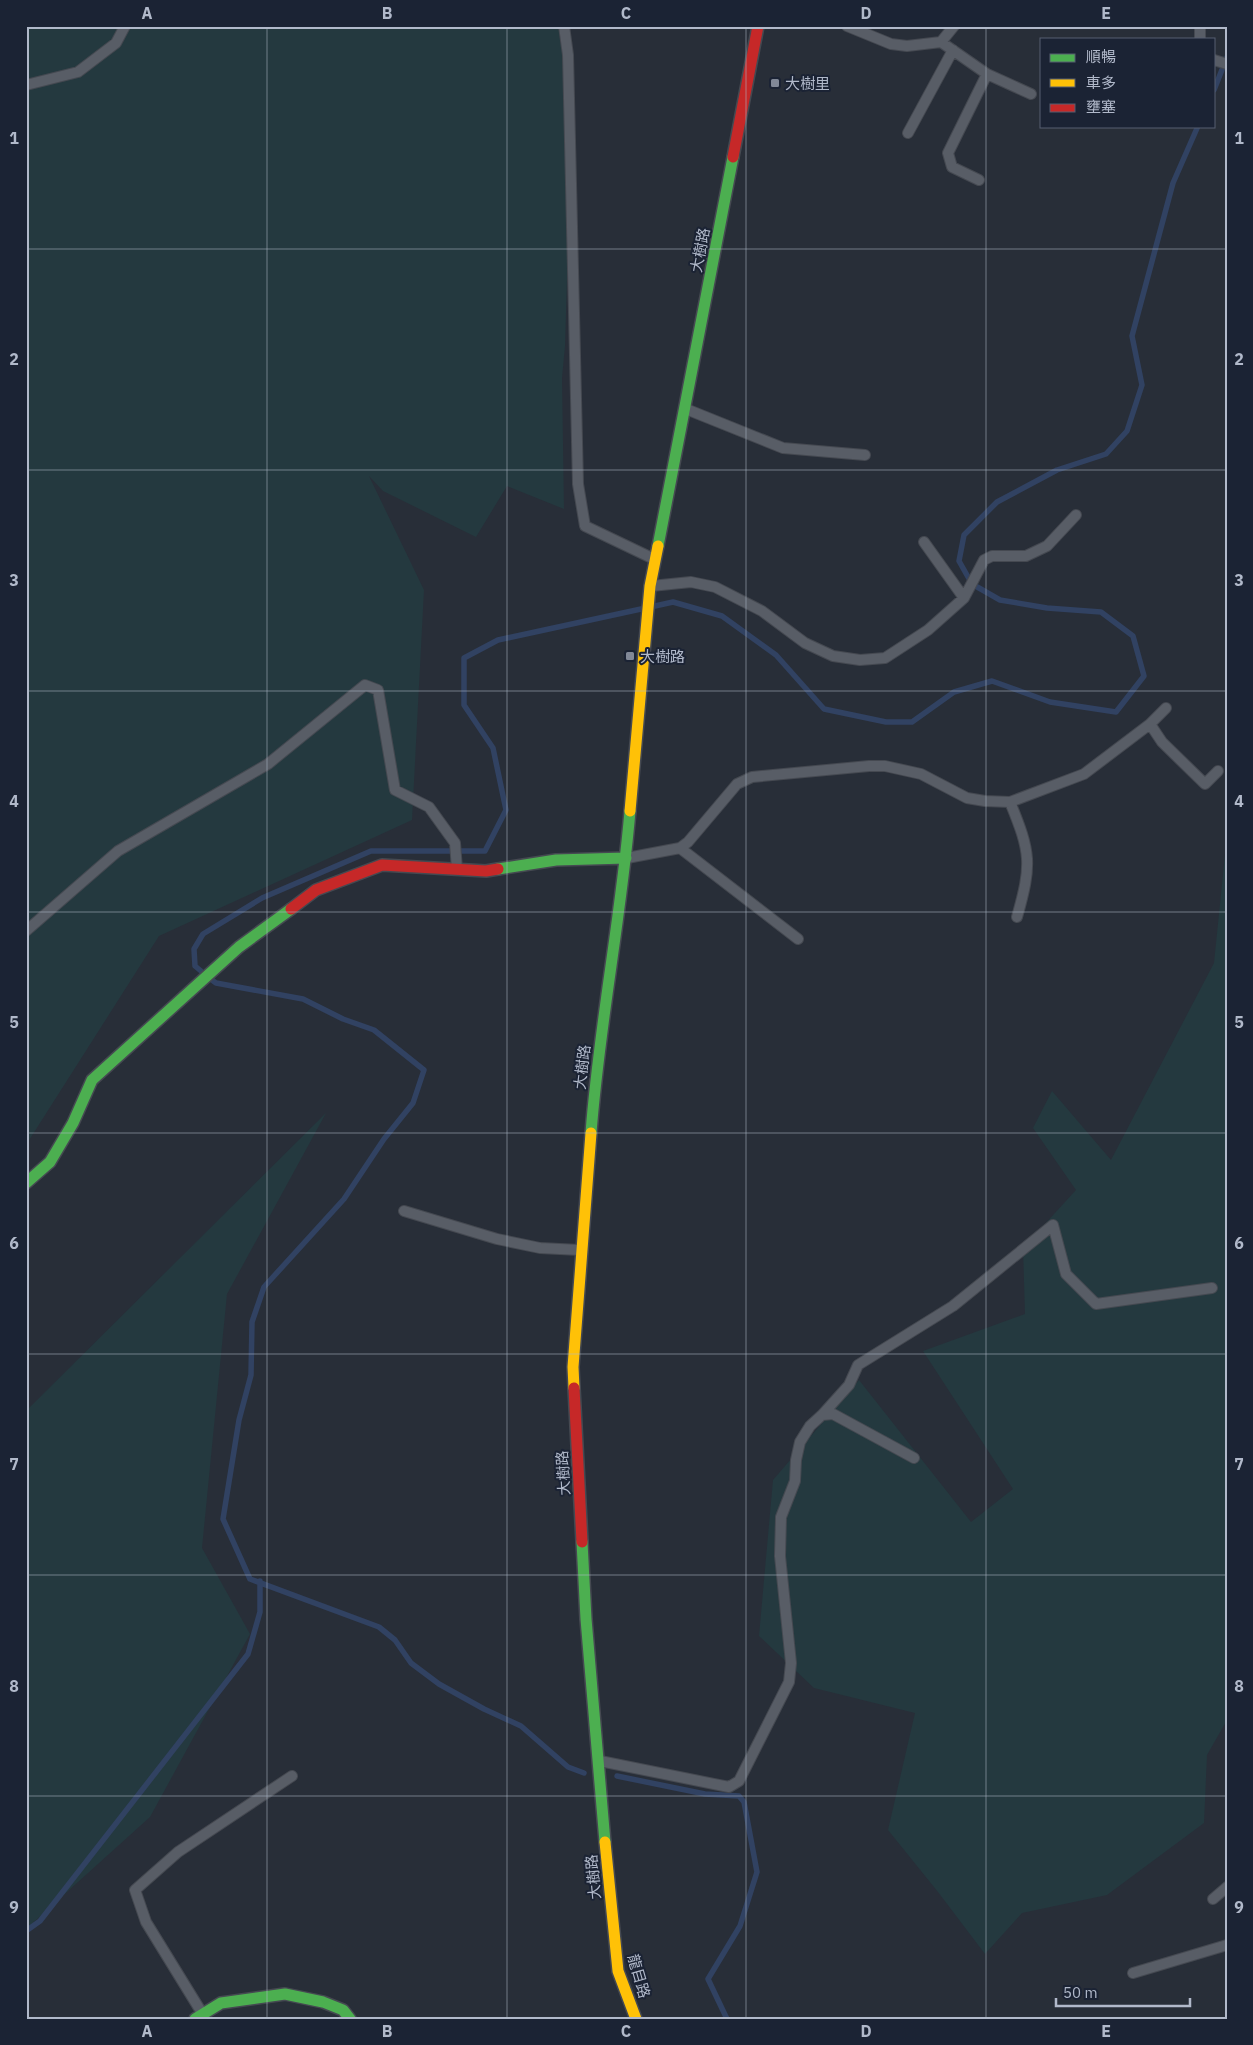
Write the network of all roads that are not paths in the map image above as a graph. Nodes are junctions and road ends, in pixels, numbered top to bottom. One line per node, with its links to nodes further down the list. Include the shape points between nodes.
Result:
1 (125, 26): 9 (lane, via 116,43 78,72)
2 (564, 26): 17 (lane, via 568,55 578,484 585,526)
3 (758, 26): 13 (street, 大樹路)
4 (846, 26): 6 (lane, via 891,44 907,46)
5 (954, 26): 6 (lane)
6 (941, 42): 7 (lane)
7 (952, 50): 8 (lane); 11 (lane)
8 (987, 74): 10 (lane); 12 (lane, via 948,153 952,167)
9 (26, 85)
10 (1031, 94)
11 (908, 133)
12 (979, 180)
13 (685, 408): 14 (lane, via 783,448); 17 (street, 大樹路)
14 (865, 455)
15 (1076, 515): 19 (lane, via 1047,546 1026,556 992,556 984,560)
16 (924, 542): 19 (lane)
17 (655, 560): 18 (street, 大樹路)
18 (650, 586): 19 (lane, via 691,582 715,587 762,610 805,643 833,656 860,660 885,658 928,630); 25 (street, 大樹路)
19 (964, 598)
20 (1166, 708): 21 (lane)
21 (1150, 724): 22 (lane, via 1162,742 1204,784); 23 (lane, via 1084,774)
22 (1218, 771)
23 (1010, 802): 24 (lane, via 967,798 921,774 885,766 752,778 737,784); 27 (lane, via 1025,838 1028,858 1027,883)
24 (680, 848): 25 (lane); 29 (lane)
25 (626, 858): 26 (street, via 556,860 486,871); 32 (street, 大樹路, via 595,1074)
26 (457, 870): 28 (lane, via 455,843 429,808 395,790 378,690 365,685 268,764 118,850); 30 (street, via 382,865 316,890 239,947 92,1080 73,1123 50,1162)
27 (1016, 917)
28 (26, 931)
29 (798, 939)
30 (26, 1183)
31 (404, 1211): 32 (lane, via 497,1239 540,1248)
32 (582, 1250): 36 (street, 大樹路, via 573,1367 586,1619)
33 (1212, 1288): 34 (lane, via 1096,1304 1066,1274 1052,1225 953,1306 858,1365 849,1385)
34 (822, 1415): 35 (lane, via 833,1414); 36 (lane, via 800,1442 795,1481 781,1516 780,1556 791,1663 789,1682 739,1781 729,1787)
35 (914, 1458)
36 (599, 1761): 40 (street, 大樹路)
37 (292, 1776): 43 (lane, via 178,1852 135,1890 146,1922)
38 (1227, 1887): 39 (lane)
39 (1213, 1899)
40 (611, 1912): 45 (street, 龍目路, via 618,1971)
41 (1227, 1945): 42 (lane)
42 (1133, 1973)
43 (199, 2016): 44 (street, via 221,2003 285,1994 323,2002 343,2010)
44 (350, 2019)
45 (636, 2019)

